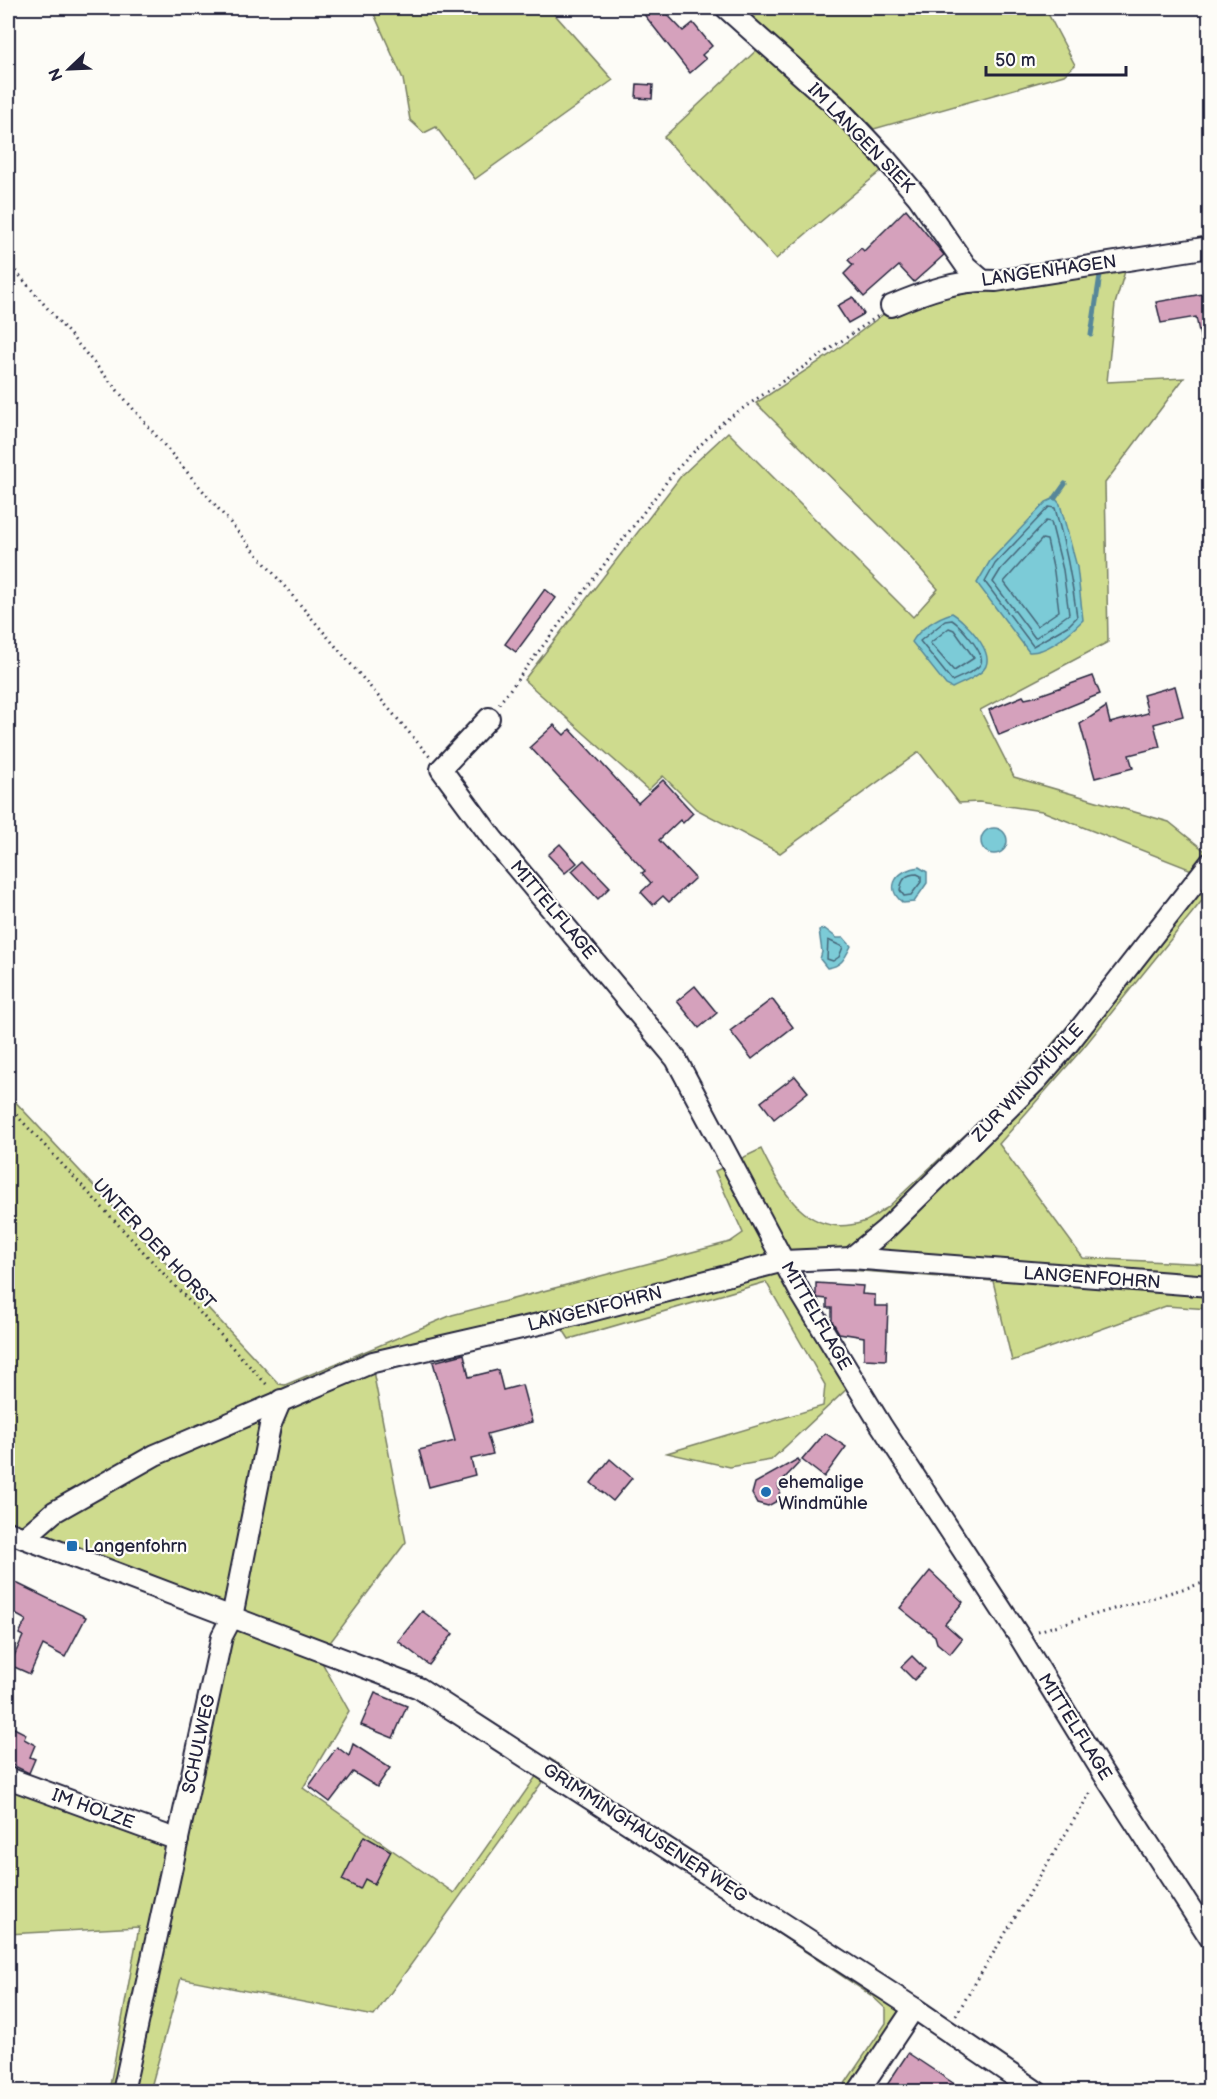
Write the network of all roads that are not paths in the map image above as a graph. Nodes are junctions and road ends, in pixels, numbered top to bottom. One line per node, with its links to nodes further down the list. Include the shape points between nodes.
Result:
1 (726, 8): 3 (street, IM LANGEN SIEK, via 836,106 918,197 966,266)
2 (1209, 247): 3 (street, LANGENHAGEN, via 996,281)
3 (982, 280): 4 (street, LANGENHAGEN, via 922,293)
4 (891, 306)
5 (489, 718): 8 (street, MITTELFLAGE, via 441,769 492,838 676,1059)
6 (1209, 863): 7 (street, ZUR WINDMÜHLE, via 1037,1080 885,1230)
7 (851, 1258): 8 (street, LANGENFOHRN); 9 (street, LANGENFOHRN)
8 (783, 1261): 10 (street, LANGENFOHRN, via 552,1321 373,1362); 15 (street, MITTELFLAGE, via 881,1425)
9 (1209, 1286)
10 (281, 1400): 11 (street, LANGENFOHRN, via 155,1455); 12 (street, SCHULWEG, via 270,1426)
11 (16, 1535): 12 (street, GRIMMINGHAUSENER WEG)
12 (232, 1617): 14 (street, SCHULWEG, via 222,1636); 16 (street, GRIMMINGHAUSENER WEG, via 419,1688)
13 (8, 1778): 14 (street, IM HOLZE)
14 (178, 1840): 17 (street, SCHULWEG)
15 (1209, 1938)
16 (914, 2008): 18 (street); 19 (street, GRIMMINGHAUSENER WEG)
17 (123, 2091)
18 (858, 2091)
19 (1037, 2091)

